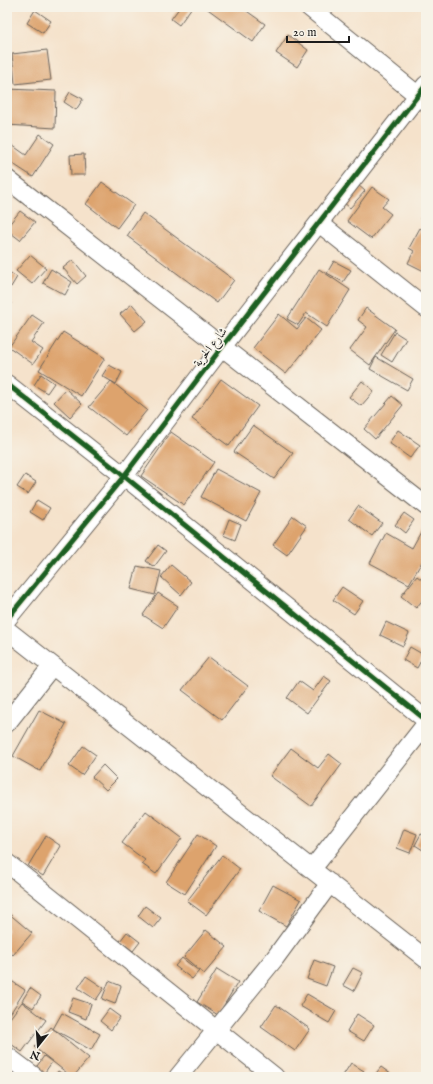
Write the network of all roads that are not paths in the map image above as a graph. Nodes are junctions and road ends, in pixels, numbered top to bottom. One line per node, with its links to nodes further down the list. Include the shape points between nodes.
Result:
1 (309, 7): 2 (street)
2 (423, 94): 4 (street, شارع الحرية)
3 (7, 179): 6 (street)
4 (319, 223): 5 (street); 6 (street, شارع الحرية)
5 (426, 308)
6 (222, 347): 8 (street, شارع الحرية); 9 (street)
7 (7, 384): 8 (street)
8 (124, 476): 10 (street, شارع الحرية); 13 (street)
9 (426, 506)
10 (7, 619)
11 (7, 630): 12 (street)
12 (52, 666): 14 (street); 17 (street)
13 (426, 720)
14 (7, 723)
15 (426, 724): 17 (street)
16 (7, 863): 20 (street)
17 (312, 869): 18 (street)
18 (330, 883): 19 (street); 20 (street, via 275,958)
19 (426, 959)
20 (216, 1030): 23 (street); 24 (street)
21 (7, 1056): 22 (street)
22 (35, 1077)
23 (178, 1077)
24 (275, 1077)

